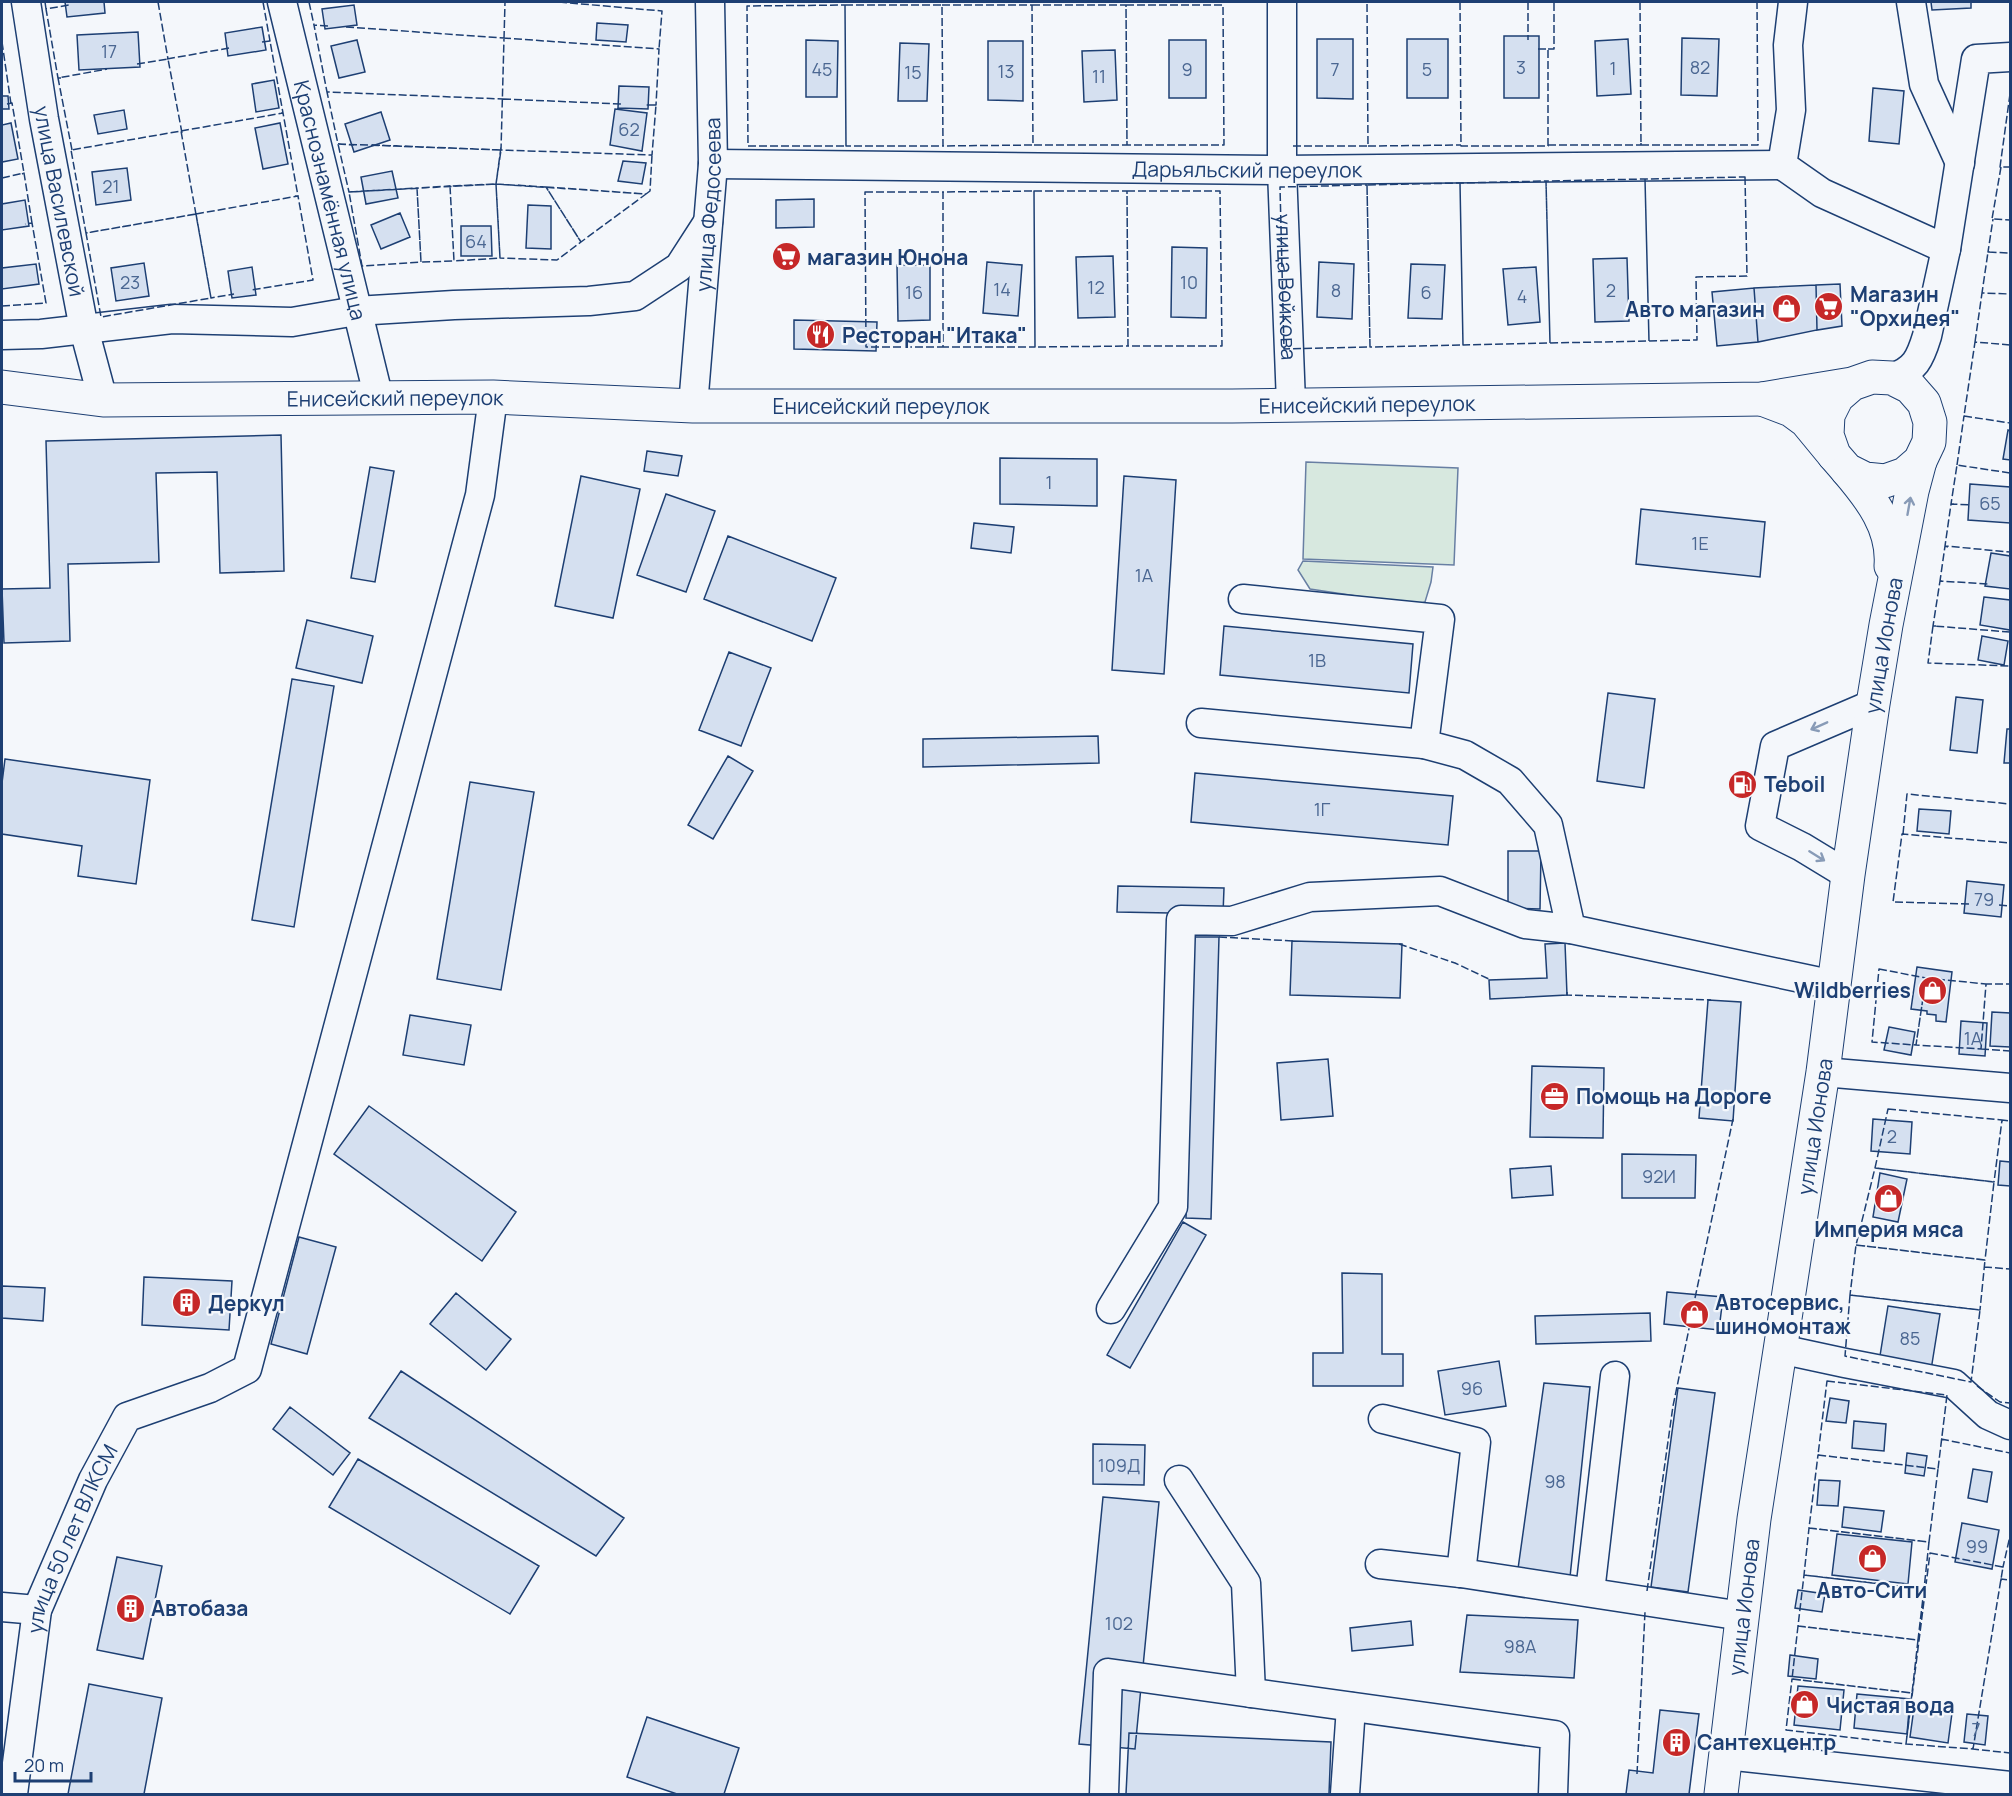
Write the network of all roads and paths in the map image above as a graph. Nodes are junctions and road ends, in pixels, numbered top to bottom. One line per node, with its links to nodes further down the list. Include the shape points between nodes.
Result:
1 (26, 2): 15 (street, улица Василевской)
2 (282, 2): 14 (street, Краснознамённая улица)
3 (711, 2): 9 (street, улица Федосеева)
4 (1282, 2): 11 (street, улица Войкова)
5 (1793, 2): 10 (street, via 1788,45 1791,110)
6 (1911, 2): 8 (street, via 1924,84)
7 (2010, 57): 8 (street, via 1976,59)
8 (1960, 163): 13 (street)
9 (713, 164): 11 (street, Дарьяльский переулок); 12 (street, улица Федосеева)
10 (1782, 165): 11 (street, Дарьяльский переулок); 13 (street, via 1822,193)
11 (1282, 170): 26 (street, улица Войкова)
12 (708, 222): 14 (street, via 679,267 635,296); 27 (street, улица Федосеева)
13 (1946, 249): 17 (street)
14 (356, 311): 15 (street, via 292,322 172,319); 22 (street, Краснознамённая улица)
15 (84, 329): 16 (street); 24 (street, улица Василевской)
16 (2, 335)
17 (1927, 336): 18 (street, via 1911,369); 25 (street, via 1921,384)
18 (1892, 378): 19 (main road, via 1872,377); 25 (main road, via 1910,387)
19 (1852, 384): 23 (main road); 29 (main road, via 1837,397 1828,415 1827,435)
20 (2, 387): 24 (main road, Енисейский переулок)
21 (493, 397): 22 (main road, Енисейский переулок); 27 (main road, Енисейский переулок); 50 (street, улица 50 лет ВЛКСМ, via 480,495 247,1369 210,1388 127,1417 93,1480)
22 (379, 399): 24 (main road, Енисейский переулок)
23 (1762, 399): 26 (main road, Енисейский переулок); 29 (main road, via 1791,410 1806,421)
24 (103, 400)
25 (1924, 403): 28 (main road, via 1930,422 1929,442)
26 (1291, 404): 27 (main road, Енисейский переулок)
27 (693, 406)
28 (1920, 461): 29 (main road, via 1905,474 1886,481 1865,479); 31 (main road, улица Ионова, one-way to 28)
29 (1840, 462): 31 (main road, via 1871,498 1886,528 1892,554)
30 (1244, 599): 34 (street, via 1440,619)
31 (1886, 625): 32 (main road, улица Ионова)
32 (1873, 704): 35 (main road, улица Ионова); 35 (street, one-way to 35, via 1775,746 1760,826)
33 (1201, 723): 34 (street)
34 (1424, 744): 36 (street, via 1465,755 1510,781 1548,825)
35 (1848, 875): 37 (main road, улица Ионова)
36 (1571, 929): 37 (street); 40 (street, via 1525,924 1440,891 1310,897 1232,921 1181,920 1173,1207)
37 (1834, 985): 38 (main road, улица Ионова)
38 (1823, 1072): 39 (street); 41 (main road, улица Ионова)
39 (2010, 1088)
40 (1111, 1309)
41 (1780, 1349): 44 (street, via 1954,1384 1988,1414); 51 (main road, улица Ионова)
42 (1615, 1376): 48 (street)
43 (1383, 1419): 47 (street, via 1476,1442)
44 (2010, 1425)
45 (1179, 1480): 52 (street, via 1246,1582)
46 (1380, 1564): 47 (street)
47 (1461, 1573): 48 (street)
48 (1590, 1592): 51 (street)
49 (2, 1607): 50 (street)
50 (37, 1610): 56 (street, улица 50 лет ВЛКСМ)
51 (1742, 1616): 54 (main road, улица Ионова)
52 (1251, 1693): 53 (street); 57 (street, via 1108,1673)
53 (1351, 1707): 58 (street); 59 (street, via 1555,1735)
54 (1726, 1755): 55 (street); 60 (main road, улица Ионова)
55 (2010, 1786)
56 (13, 1794)
57 (1104, 1794)
58 (1345, 1794)
59 (1553, 1794)
60 (1721, 1794)

